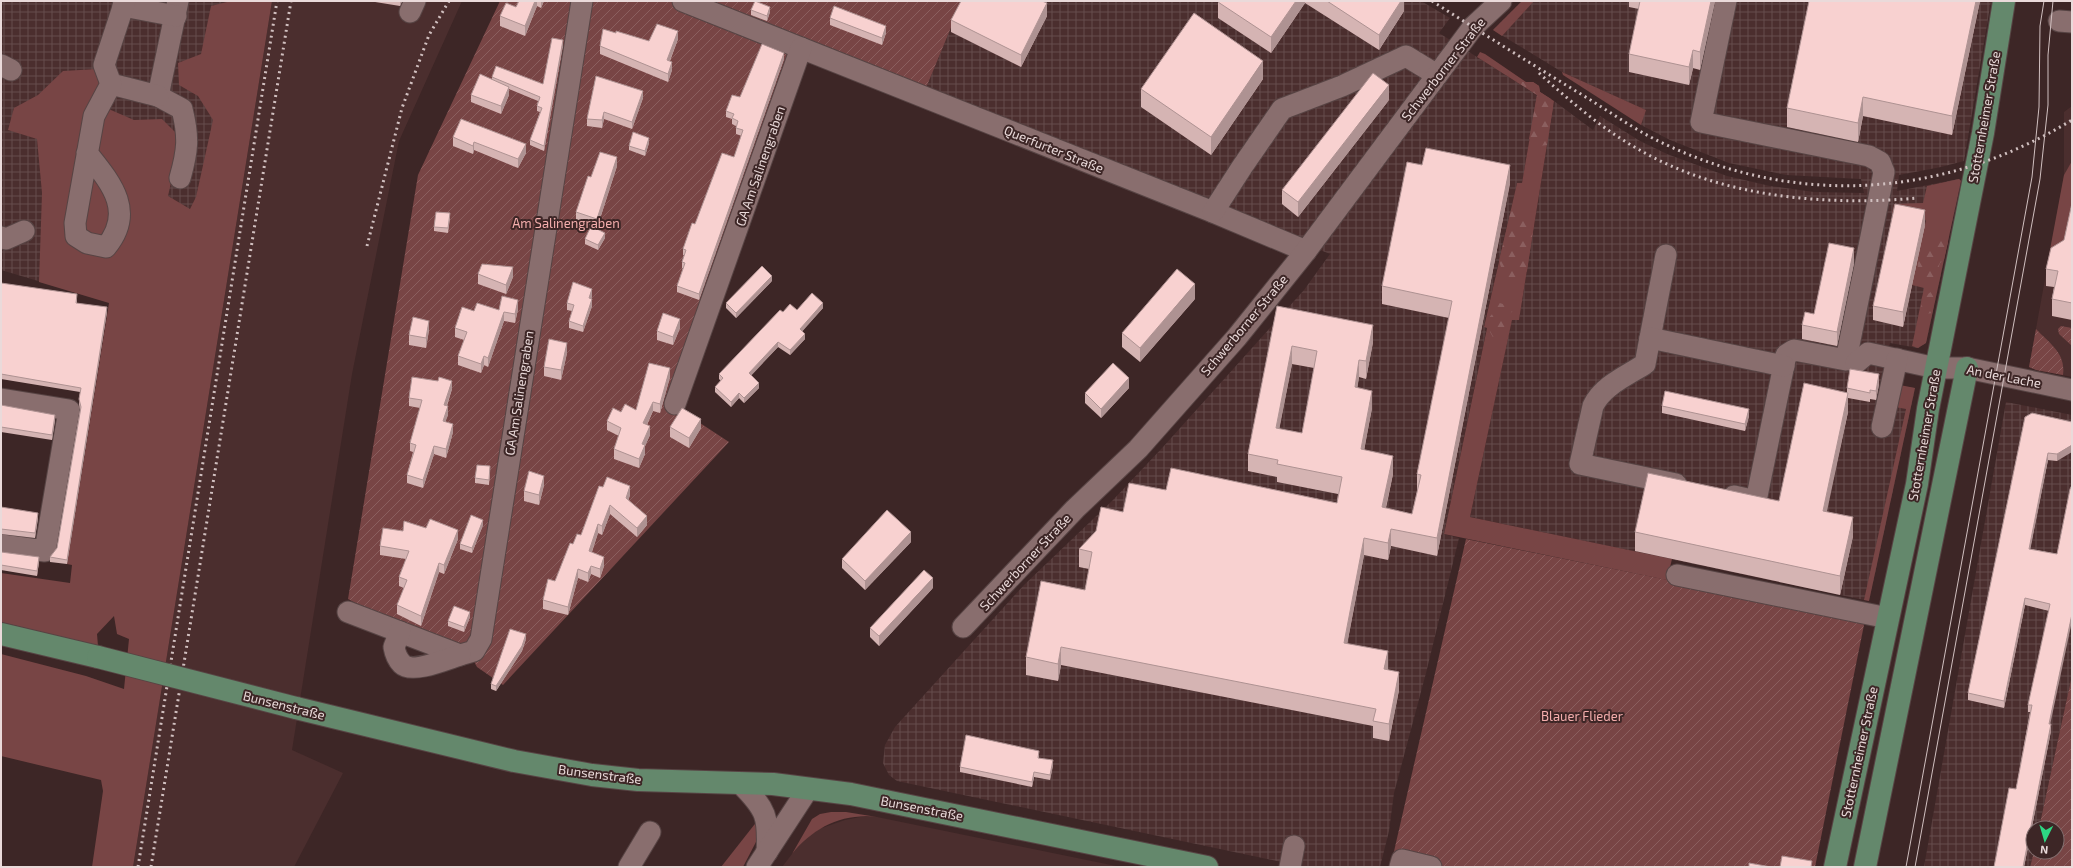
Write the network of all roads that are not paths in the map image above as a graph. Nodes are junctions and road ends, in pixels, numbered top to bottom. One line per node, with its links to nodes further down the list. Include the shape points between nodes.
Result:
1 (582, 1): 38 (street, GA Am Salinengraben, via 481,639 474,651)
2 (682, 1): 8 (street)
3 (1501, 1): 9 (street, Schwerborner Straße, via 1473,27)
4 (1726, 1): 20 (street, via 1701,122 1869,156 1882,165 1884,176)
5 (2004, 1): 23 (main road, Stotternheimer Straße, via 1983,133)
6 (124, 3): 7 (street); 10 (street, via 104,65)
7 (177, 9): 11 (street)
8 (801, 48): 14 (street, Querfurter Straße); 27 (street, GA Am Salinengraben)
9 (1437, 75): 14 (street, via 1406,56 1342,86 1282,109); 17 (street, Schwerborner Straße)
10 (111, 84): 11 (street); 12 (street, via 94,116)
11 (158, 96): 13 (street, via 182,109 187,129 187,153)
12 (87, 152)
13 (180, 178)
14 (1213, 212): 17 (street, Querfurter Straße)
15 (24, 231): 16 (street, via 6,239)
16 (1, 237)
17 (1306, 252): 35 (street, Schwerborner Straße, via 1237,337 1138,449 1075,509)
18 (1666, 255): 19 (street)
19 (1650, 338): 22 (street); 29 (street, via 1645,364 1596,399 1580,464)
20 (1851, 362): 21 (street, An der Lache); 22 (street, An der Lache, via 1794,350 1786,355)
21 (1896, 364): 23 (street, An der Lache); 28 (street)
22 (1784, 366): 30 (street, An der Lache, via 1756,501)
23 (1936, 368): 24 (street, An der Lache); 34 (main road, Stotternheimer Straße, via 1917,484)
24 (1968, 368): 25 (street, An der Lache); 50 (main road)
25 (2072, 390)
26 (1, 399): 31 (street, via 69,410 46,551)
27 (675, 404)
28 (1882, 427)
29 (1695, 488)
30 (1718, 493)
31 (1, 545)
32 (1677, 575): 34 (street)
33 (348, 612): 36 (street)
34 (1888, 618): 49 (main road, Stotternheimer Straße)
35 (963, 627)
36 (400, 632): 38 (street); 38 (street, GA Am Salinengraben, via 394,647 402,665 413,669)
37 (1, 634): 39 (main road, Bunsenstraße, bridge, via 485,755 592,775 638,780)
38 (460, 655)
39 (741, 784): 40 (main road, Bunsenstraße, via 773,784); 43 (street, via 763,809 769,830)
40 (808, 789): 43 (street); 45 (main road, Bunsenstraße, via 858,795 962,823)
41 (650, 832): 44 (street)
42 (1294, 846): 46 (street)
43 (762, 860)
44 (630, 867)
45 (1207, 867)
46 (1290, 867)
47 (1400, 867): 48 (street, via 1402,860)
48 (1431, 867)
49 (1835, 867)
50 (1865, 867)

